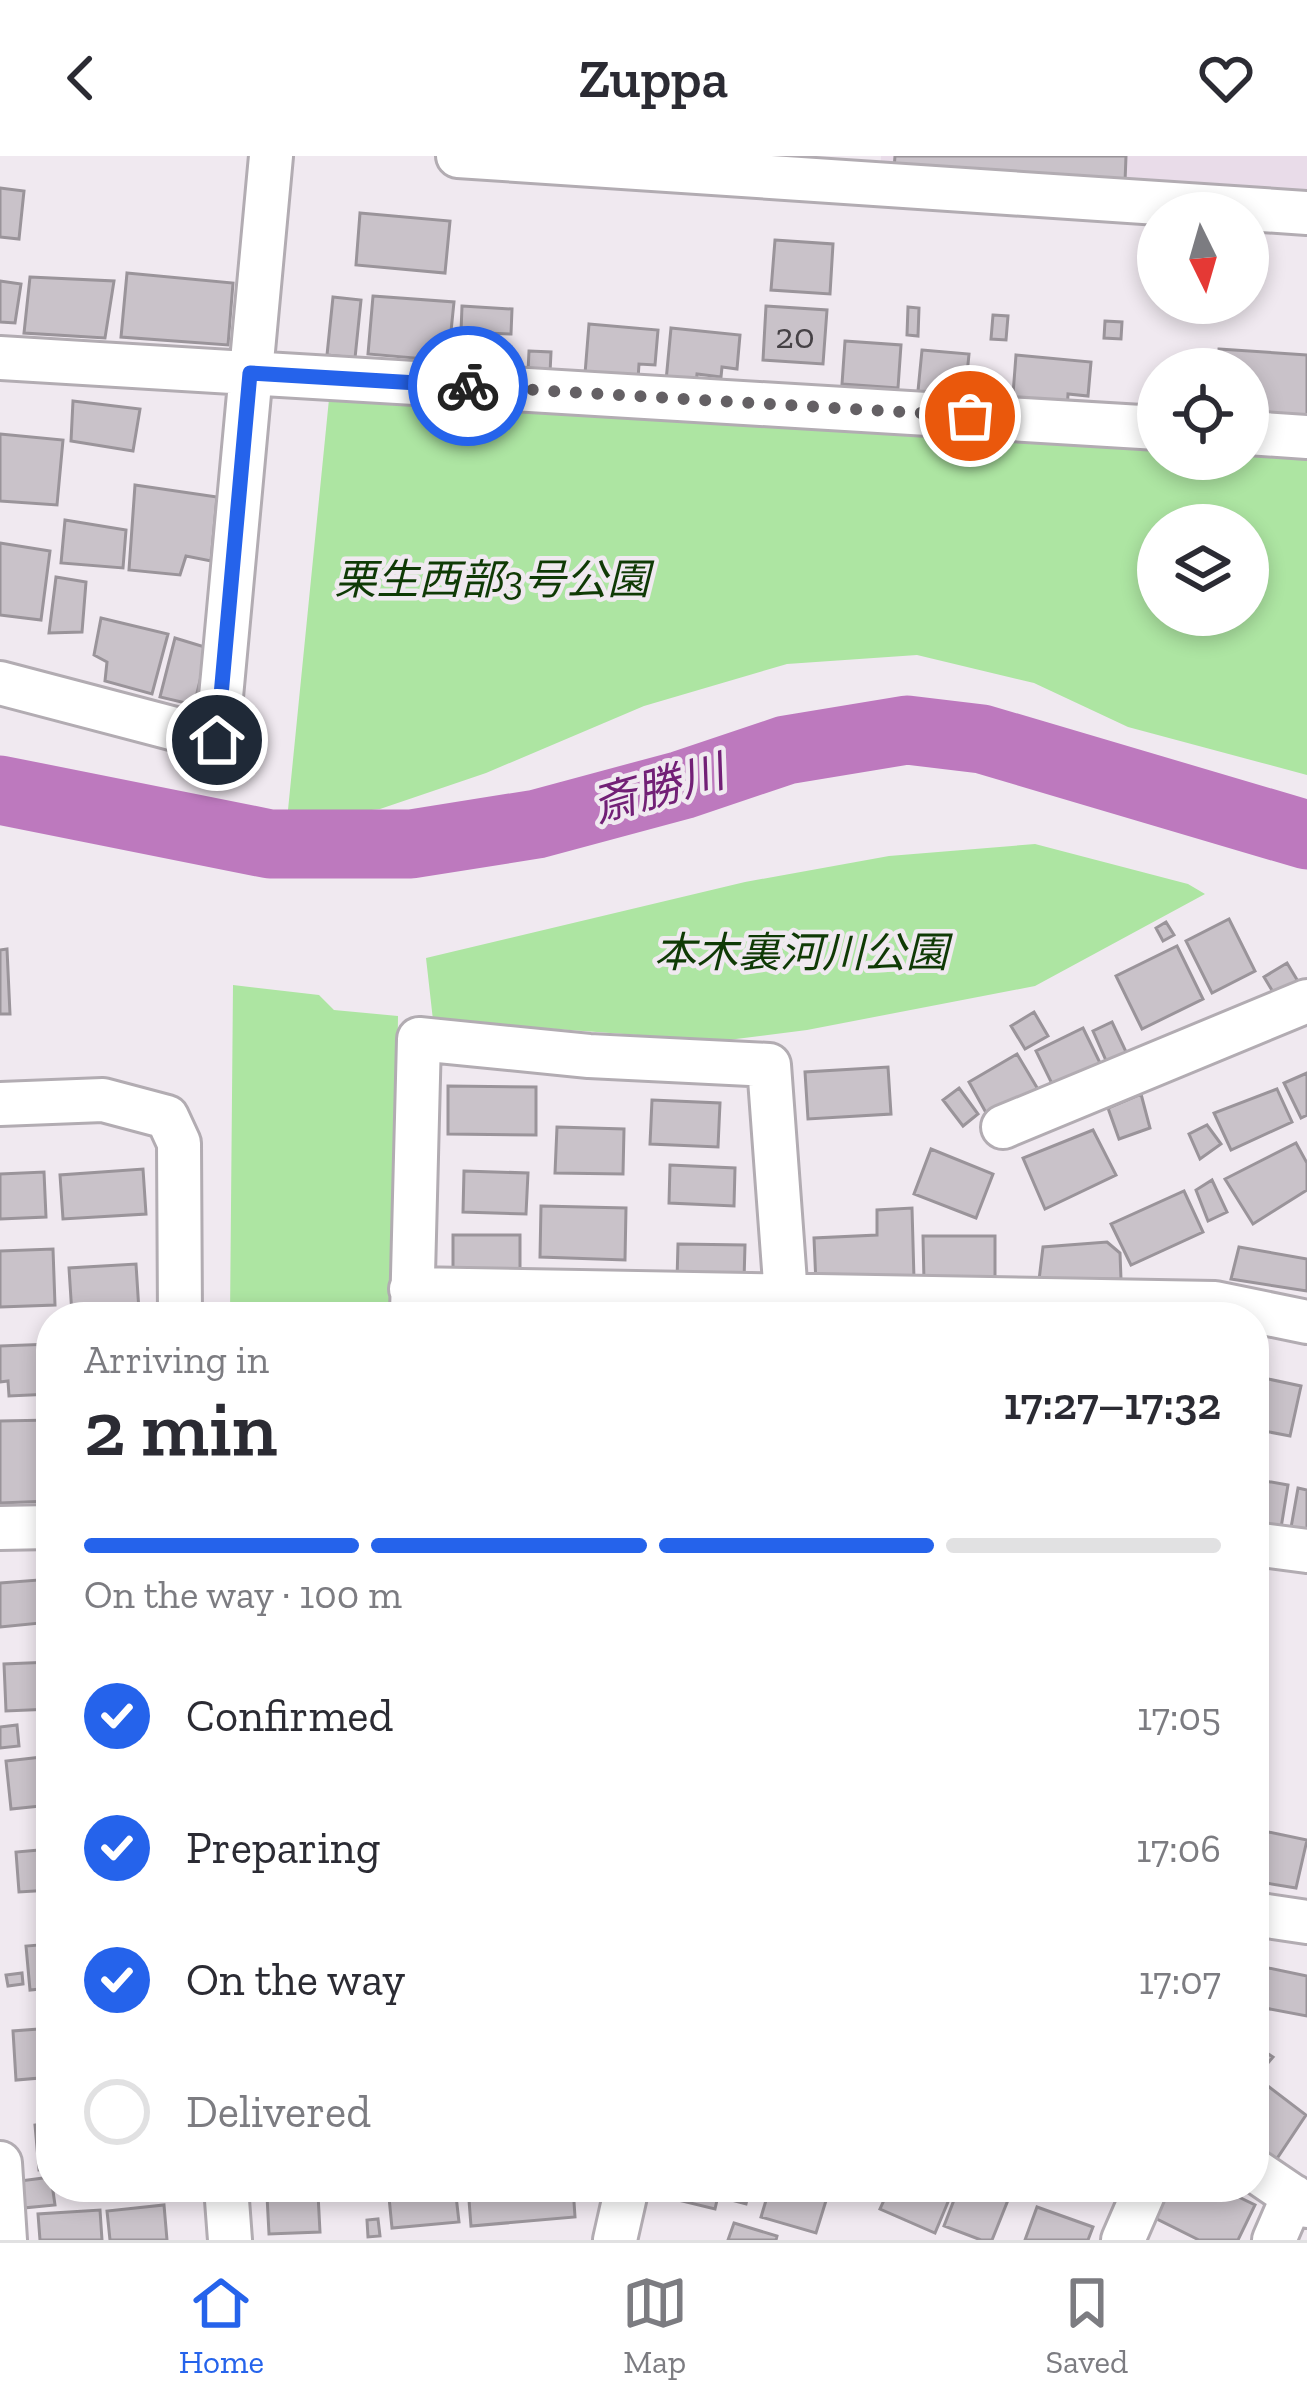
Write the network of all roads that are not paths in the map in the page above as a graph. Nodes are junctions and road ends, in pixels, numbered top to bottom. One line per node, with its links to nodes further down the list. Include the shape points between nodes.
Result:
1 (271, 156): 5 (street)
2 (458, 156): 3 (street)
3 (1307, 213)
4 (0, 358): 5 (street)
5 (250, 373): 6 (street); 9 (street, via 217,740)
6 (1137, 427)
7 (1269, 434): 8 (street)
8 (1307, 437)
9 (0, 683)
10 (1307, 1001): 12 (street)
11 (0, 1104): 14 (street, via 103,1100 167,1117 179,1143)
12 (1004, 1127)
13 (786, 1296): 15 (street, via 769,1065 419,1039); 16 (street); 17 (street)
14 (180, 1302)
15 (412, 1302)
16 (465, 1302)
17 (1108, 1302)
18 (1269, 1315): 19 (street)
19 (1307, 1322)
20 (36, 1527): 21 (street)
21 (0, 1528)
22 (1269, 1546): 23 (street)
23 (1307, 1551)
24 (1269, 1916): 25 (street)
25 (1307, 1922)
26 (0, 2163): 32 (street)
27 (1269, 2180): 28 (street)
28 (1300, 2201): 36 (street)
29 (227, 2202): 33 (street)
30 (623, 2202): 34 (street)
31 (1135, 2202): 35 (street)
32 (5, 2240)
33 (230, 2240)
34 (615, 2240)
35 (1123, 2240)
36 (1274, 2240)

